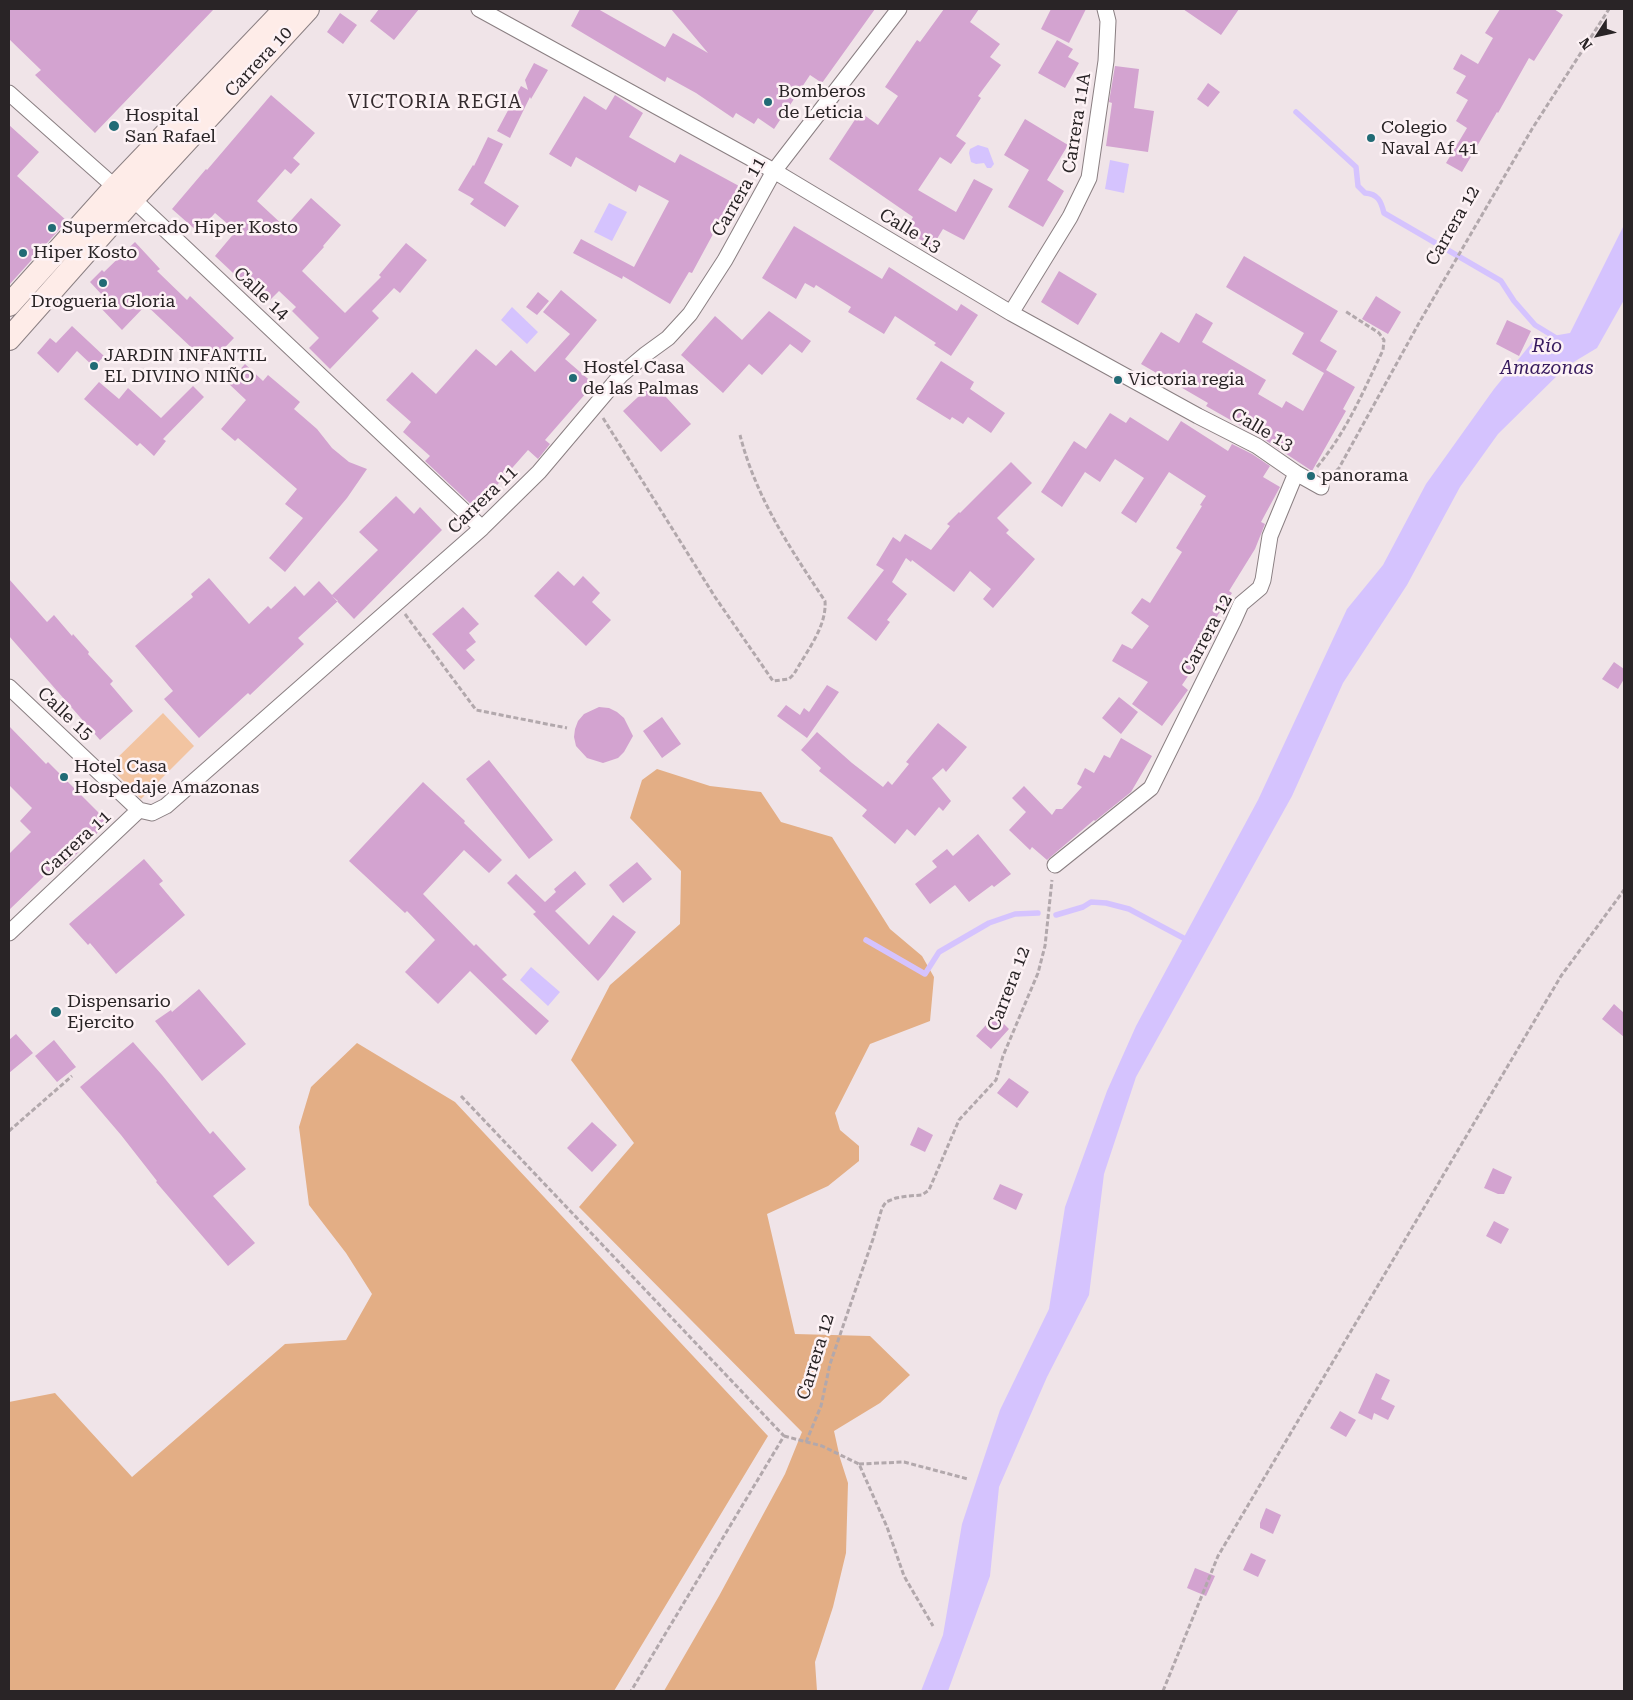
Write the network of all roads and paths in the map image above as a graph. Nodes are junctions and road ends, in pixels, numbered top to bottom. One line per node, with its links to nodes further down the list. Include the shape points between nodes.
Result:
1 (285, 9): 9 (main road, Carrera 10)
2 (308, 9): 9 (main road, Carrera 10)
3 (479, 9): 8 (street, Calle 13)
4 (899, 9): 8 (street, Carrera 11)
5 (1105, 9): 12 (street, Carrera 11A, via 1108,21 1106,61 1089,178 1070,217)
6 (1609, 9): 16 (path, Carrera 12, via 1532,129 1419,323)
7 (9, 93): 9 (street, Calle 14)
8 (774, 171): 12 (street, Calle 13); 14 (street, Carrera 11, via 725,260 690,314 668,338 621,375)
9 (124, 193): 10 (main road, Carrera 10); 13 (main road, Carrera 10); 18 (street, Calle 14)
10 (9, 305)
11 (1345, 311): 17 (path, via 1379,333 1384,340 1383,350 1334,446)
12 (1011, 313): 17 (street, Calle 13, via 1257,446)
13 (9, 339)
14 (595, 405): 15 (path, via 710,589 773,681 789,679 823,623 825,601 763,500); 18 (street, Carrera 11, via 539,472)
15 (740, 435)
16 (1340, 468)
17 (1308, 480): 23 (street, Carrera 12, via 1270,536 1260,588 1237,610 1151,788)
18 (482, 528): 19 (street, Carrera 11)
19 (398, 603): 21 (path, via 476,710); 22 (street, Carrera 11, via 166,806 152,813)
20 (9, 687): 22 (street, Calle 15)
21 (567, 728)
22 (139, 810): 25 (street, Carrera 11)
23 (1055, 865): 30 (path, Carrera 12, via 1045,946 1038,973 996,1080 959,1120 929,1190 922,1195 896,1198 886,1202 882,1208 830,1364 821,1406)
24 (1624, 890): 35 (path, via 1561,976 1218,1556)
25 (9, 934)
26 (72, 1076): 28 (path)
27 (461, 1096): 29 (path)
28 (9, 1131)
29 (784, 1436): 30 (path); 34 (path)
30 (806, 1442): 31 (path)
31 (859, 1464): 32 (path, via 904,1462); 33 (path, via 904,1576)
32 (968, 1479)
33 (933, 1626)
34 (631, 1691)
35 (1163, 1691)

